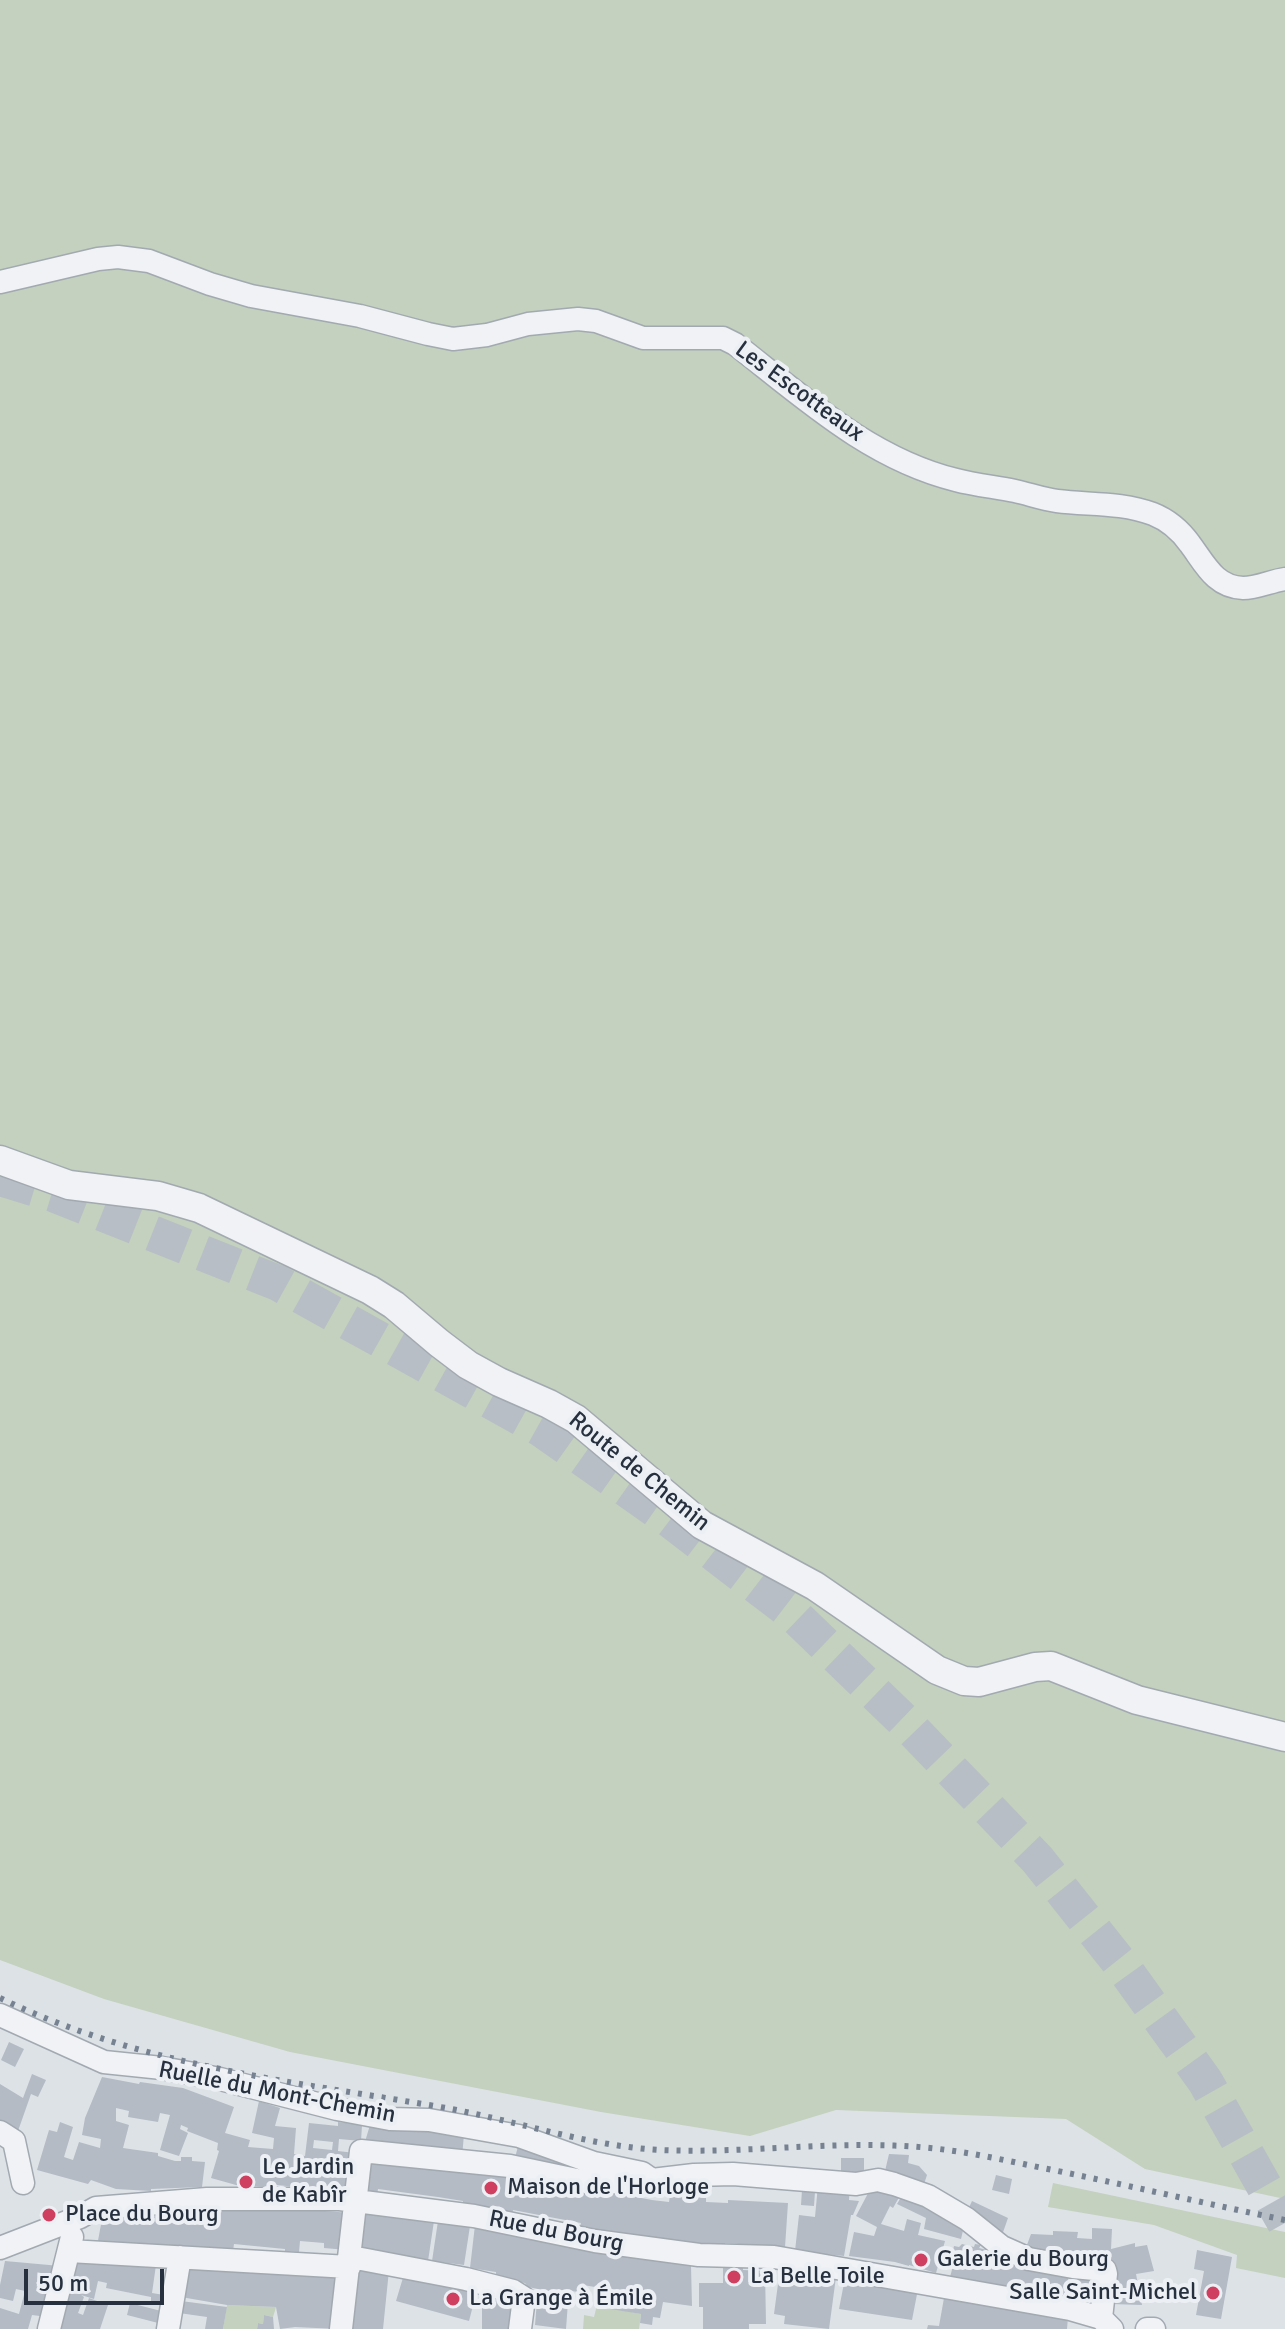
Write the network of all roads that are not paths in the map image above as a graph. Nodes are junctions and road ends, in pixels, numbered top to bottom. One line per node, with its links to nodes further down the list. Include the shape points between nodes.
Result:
1 (0, 282): 2 (street, Les Escotteaux, via 118,257 149,261 237,292 453,339 578,319 643,338 723,338 831,418 913,466 1047,500 1106,503 1151,513 1175,527 1210,573 1226,584 1244,588)
2 (1285, 579)
3 (0, 1160): 4 (street, Route de Chemin, via 69,1185 158,1196 199,1208 370,1290 468,1365 576,1419 712,1531 815,1586 947,1675 979,1682 1051,1666 1137,1700)
4 (1285, 1737)
5 (0, 2015): 7 (street, Ruelle du Mont-Chemin, via 104,2062 220,2079 377,2117 519,2136)
6 (0, 2132): 8 (street, via 14,2141)
7 (652, 2180): 9 (street, Ruelle du Mont-Chemin, via 586,2182 510,2166 361,2151); 15 (street, Ruelle du Mont-Chemin, via 733,2174 894,2184 928,2196 1014,2253 1105,2270)
8 (23, 2183)
9 (355, 2201): 10 (street, Rue du Bourg, via 207,2199 96,2208); 14 (street); 15 (street, Rue du Bourg, via 699,2255 774,2257)
10 (80, 2217): 11 (street, Rue du Bourg); 12 (street)
11 (0, 2248)
12 (69, 2251): 13 (street); 16 (street)
13 (180, 2257): 14 (street); 17 (street)
14 (350, 2262): 18 (street); 19 (street, via 513,2291 524,2298)
15 (1095, 2322)
16 (49, 2329)
17 (168, 2329)
18 (341, 2329)
19 (520, 2329)
20 (1147, 2329): 21 (street)
21 (1154, 2329)

